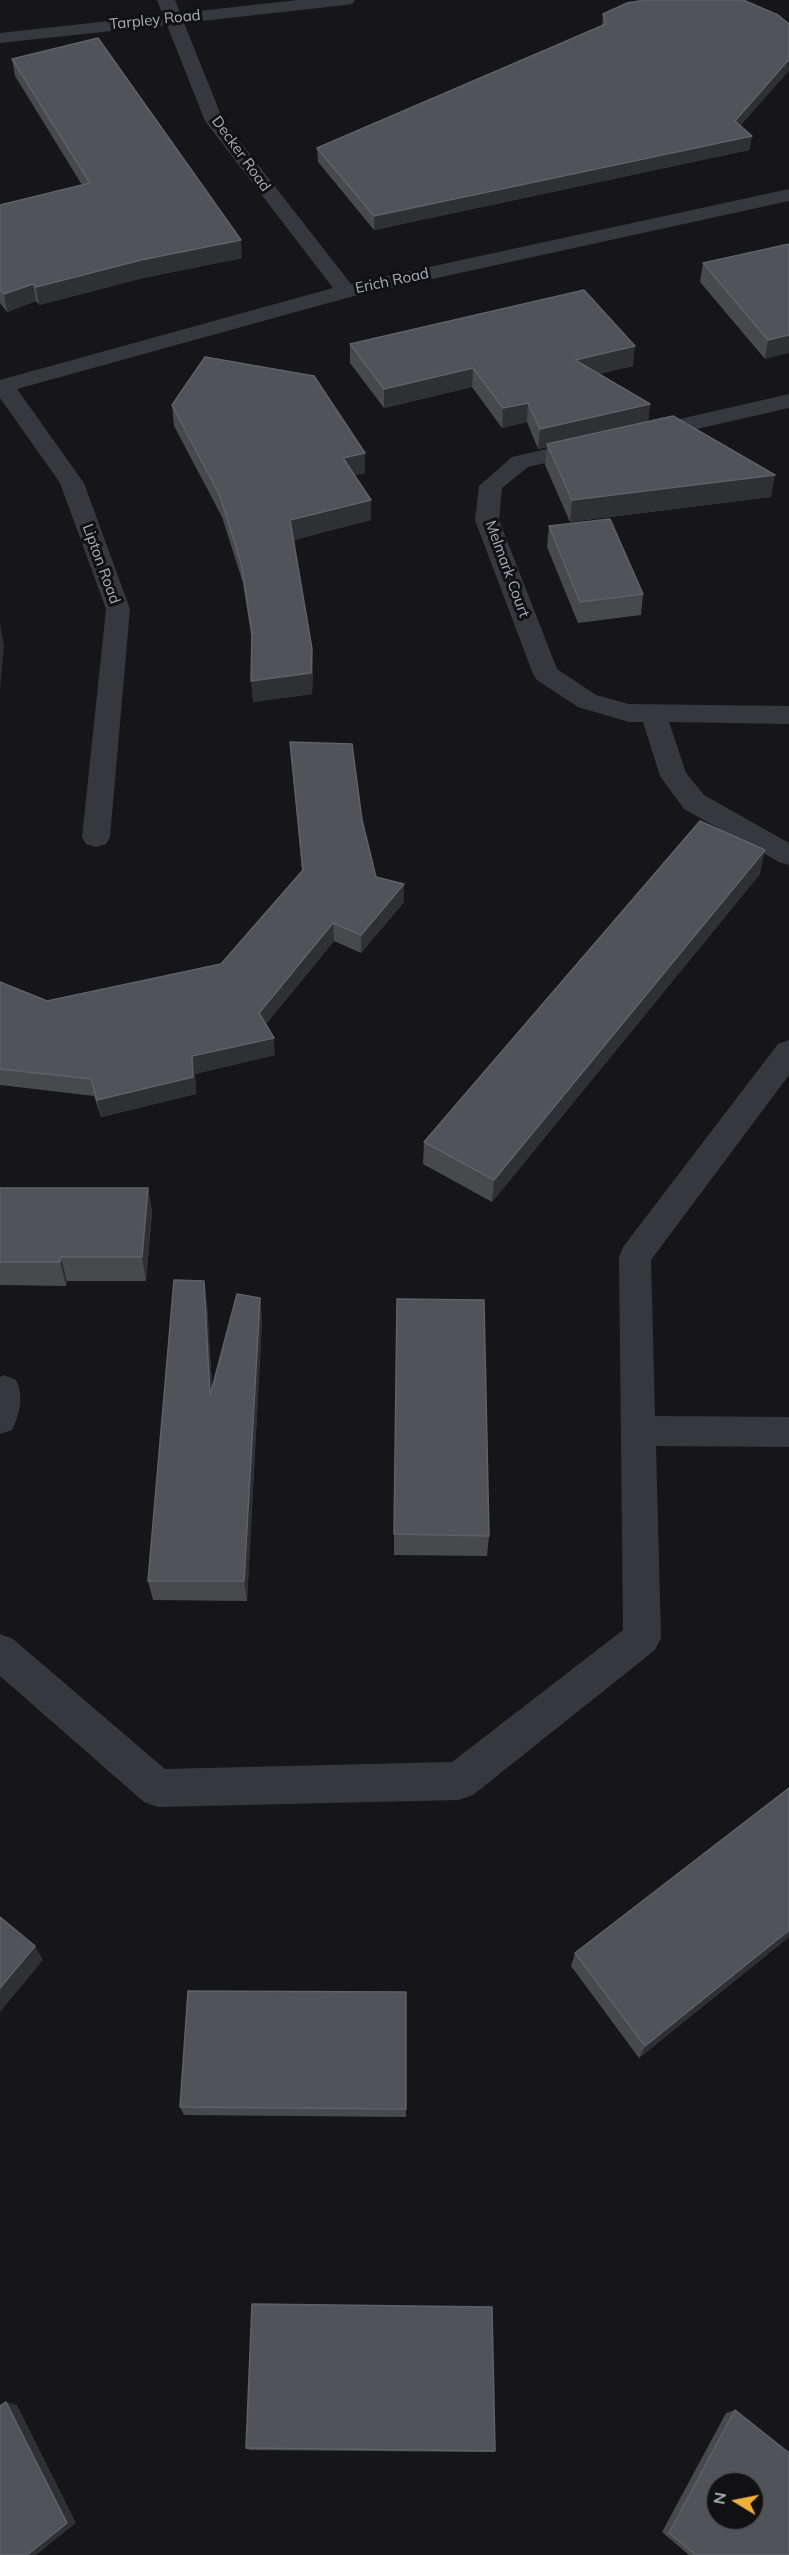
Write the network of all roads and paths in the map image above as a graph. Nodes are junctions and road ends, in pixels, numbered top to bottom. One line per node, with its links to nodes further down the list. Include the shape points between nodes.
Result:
1 (166, 0): 3 (street, Decker Road)
2 (346, 0): 3 (street, Tarpley Road)
3 (174, 18): 4 (street, Tarpley Road); 6 (street, Decker Road, via 214,121)
4 (0, 38)
5 (789, 195): 6 (street, Erich Road)
6 (346, 291): 7 (street, Erich Road)
7 (1, 387): 11 (street, Lipton Road, via 72,483 118,609)
8 (789, 401): 9 (street, Melmark Court, via 520,462 490,486 487,520 546,674 587,701 629,713)
9 (653, 713): 10 (street, Melmark Court); 12 (street, via 674,776 694,802)
10 (789, 715)
11 (96, 837)
12 (789, 855)
13 (789, 1052): 14 (street, via 635,1257)
14 (639, 1431): 15 (street); 16 (street, via 642,1638 459,1781 158,1788)
15 (789, 1432)
16 (0, 1652)

